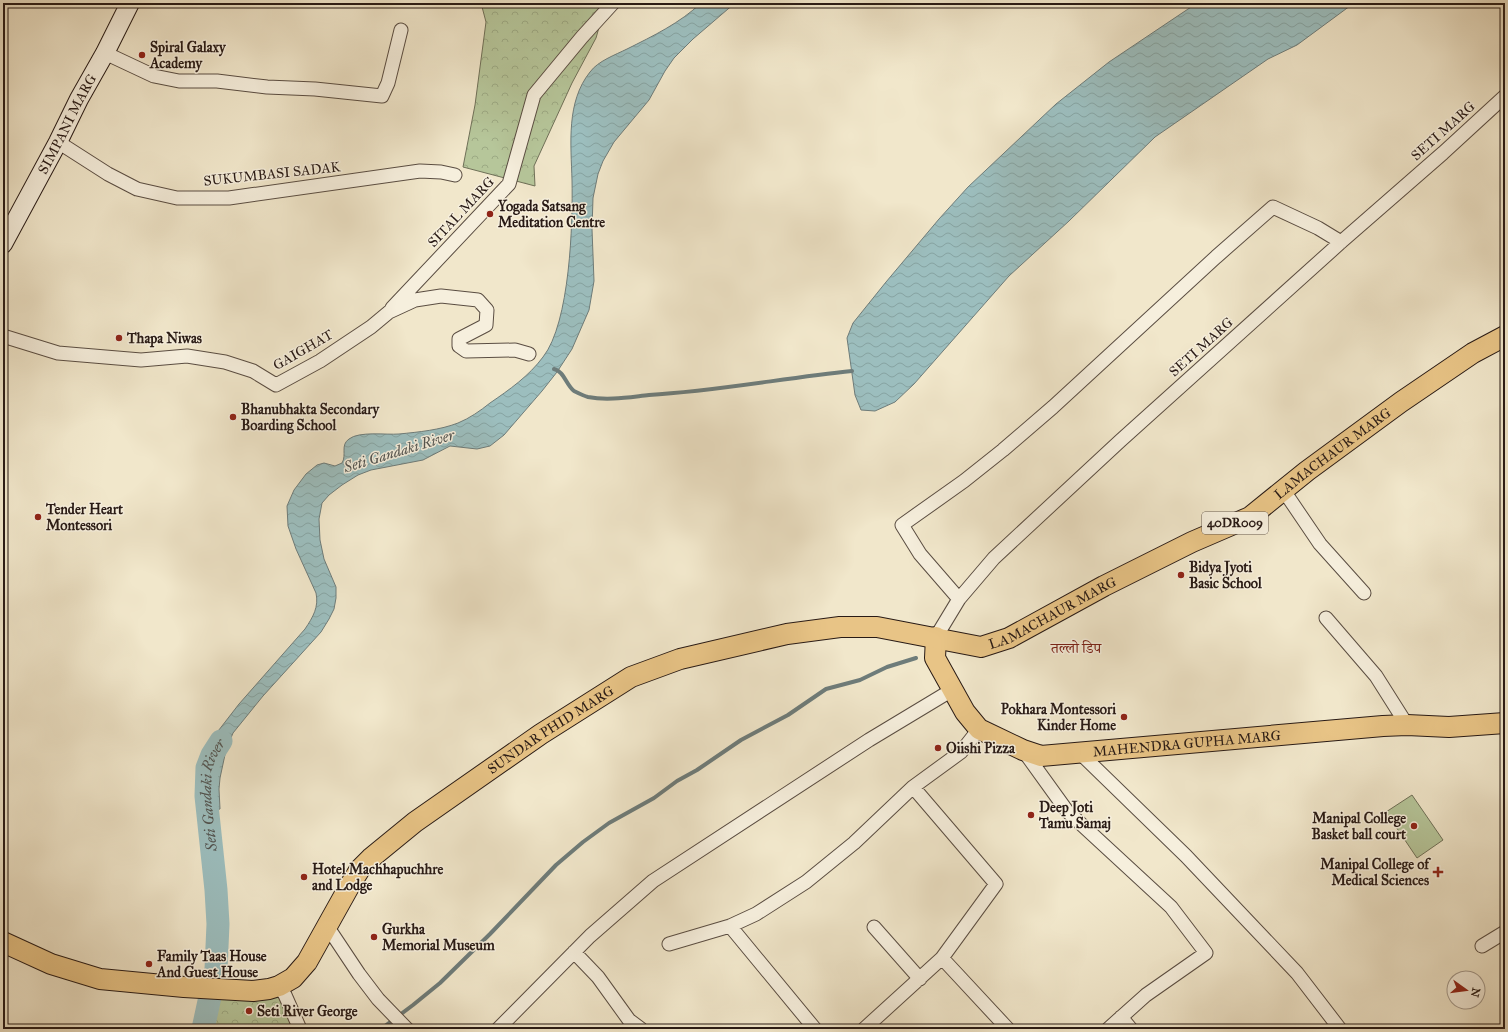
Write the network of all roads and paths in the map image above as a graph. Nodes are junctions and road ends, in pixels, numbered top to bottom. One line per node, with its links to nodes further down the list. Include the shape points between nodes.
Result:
1 (130, 3): 4 (main road, SIMPANI MARG)
2 (613, 3): 10 (street, SITAL MARG, via 534,95 509,184)
3 (401, 30): 4 (street, via 388,83 382,96 217,81 178,80 154,76)
4 (105, 53): 6 (main road, SIMPANI MARG)
5 (1505, 96): 8 (street, SETI MARG, via 1443,154)
6 (58, 142): 7 (street, SUKUMBASI SADAK, via 108,174 137,188 177,198 229,198 420,171); 9 (main road, SIMPANI MARG)
7 (455, 175)
8 (1341, 242): 16 (street, SETI MARG, via 1085,473 994,558); 16 (street, via 1274,207 1003,450 902,524 920,554)
9 (3, 244)
10 (388, 312): 11 (street, GAIGHAT, via 371,327 320,361 276,385 253,371 225,362 187,356 141,360 58,353); 13 (street, GAIGHAT, via 415,300 441,296 478,300 487,310 486,325 459,339 459,346 466,351 515,350)
11 (3, 336)
12 (1504, 339): 14 (main road, LAMACHAUR MARG / 40DR009, via 1473,353 1401,402)
13 (529, 354)
14 (1284, 491): 15 (street, via 1320,544); 18 (main road, LAMACHAUR MARG / 40DR009, via 1250,517 1104,586 1009,638 981,647)
15 (1364, 593)
16 (958, 599): 18 (street, SETI MARG)
17 (1326, 618): 21 (street, via 1376,676)
18 (936, 637): 19 (main road, MAHENDRA GUPHA MARG, via 935,658); 26 (main road, SUNDAR PHID MARG, via 877,627 840,627 795,633 680,659 631,677 541,734 415,822 371,858 360,869)
19 (952, 690): 22 (main road, MAHENDRA GUPHA MARG); 33 (street, via 869,740 654,881)
20 (1505, 723): 21 (main road, MAHENDRA GUPHA MARG, via 1450,727)
21 (1407, 725): 24 (main road, MAHENDRA GUPHA MARG)
22 (978, 728): 23 (main road, MAHENDRA GUPHA MARG); 25 (street, via 961,752)
23 (1023, 750): 24 (main road, MAHENDRA GUPHA MARG, via 1041,756); 37 (street, via 1067,811 1171,907 1206,953 1146,995)
24 (1080, 753): 47 (street, via 1186,856 1297,973)
25 (913, 787): 27 (street, via 854,843 806,882 756,914); 34 (street, via 996,884)
26 (327, 926): 36 (main road, SUNDAR PHID MARG, via 307,962 293,978); 39 (street, via 378,999)
27 (730, 926): 31 (street); 42 (street)
28 (874, 927): 35 (street)
29 (1505, 932): 32 (street)
30 (3, 942): 36 (main road, SUNDAR PHID MARG, via 51,964 121,982 253,991)
31 (669, 944)
32 (1482, 946)
33 (574, 952): 40 (street); 41 (street, via 598,977 629,1020)
34 (942, 958): 35 (street); 44 (street)
35 (920, 978): 43 (street)
36 (279, 986): 38 (street)
37 (1121, 1017): 45 (street); 46 (street)
38 (300, 1029)
39 (407, 1029)
40 (498, 1029)
41 (641, 1029)
42 (816, 1029)
43 (864, 1029)
44 (1008, 1029)
45 (1108, 1029)
46 (1131, 1029)
47 (1340, 1029)

